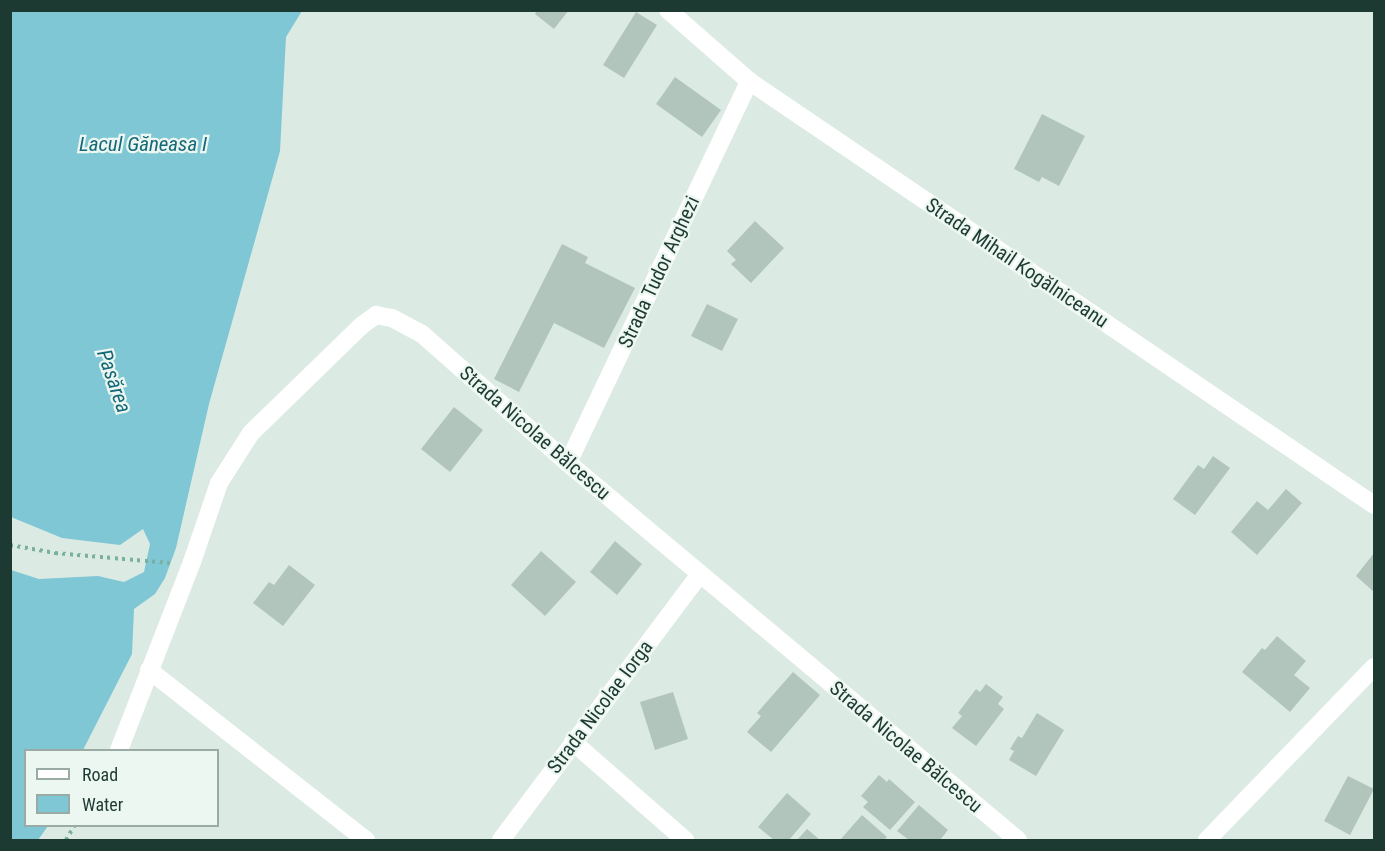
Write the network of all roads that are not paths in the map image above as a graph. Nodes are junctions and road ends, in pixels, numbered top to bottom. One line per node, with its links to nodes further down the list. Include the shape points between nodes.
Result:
1 (669, 10): 2 (street, Strada Mihail Kogălniceanu)
2 (748, 81): 3 (street, Strada Tudor Arghezi); 4 (street, Strada Mihail Kogălniceanu)
3 (568, 463): 5 (street, Strada Nicolae Bălcescu); 7 (street, Strada Nicolae Bălcescu, via 422,334 392,318 376,315 251,433 219,483)
4 (1374, 505)
5 (700, 574): 8 (street, Strada Nicolae Iorga); 13 (street, Strada Nicolae Bălcescu)
6 (1374, 667): 14 (street)
7 (149, 670): 9 (street); 10 (street)
8 (573, 742): 11 (street, Strada Nicolae Iorga); 12 (street)
9 (119, 749)
10 (366, 840)
11 (501, 840)
12 (685, 840)
13 (1018, 840)
14 (1207, 840)

